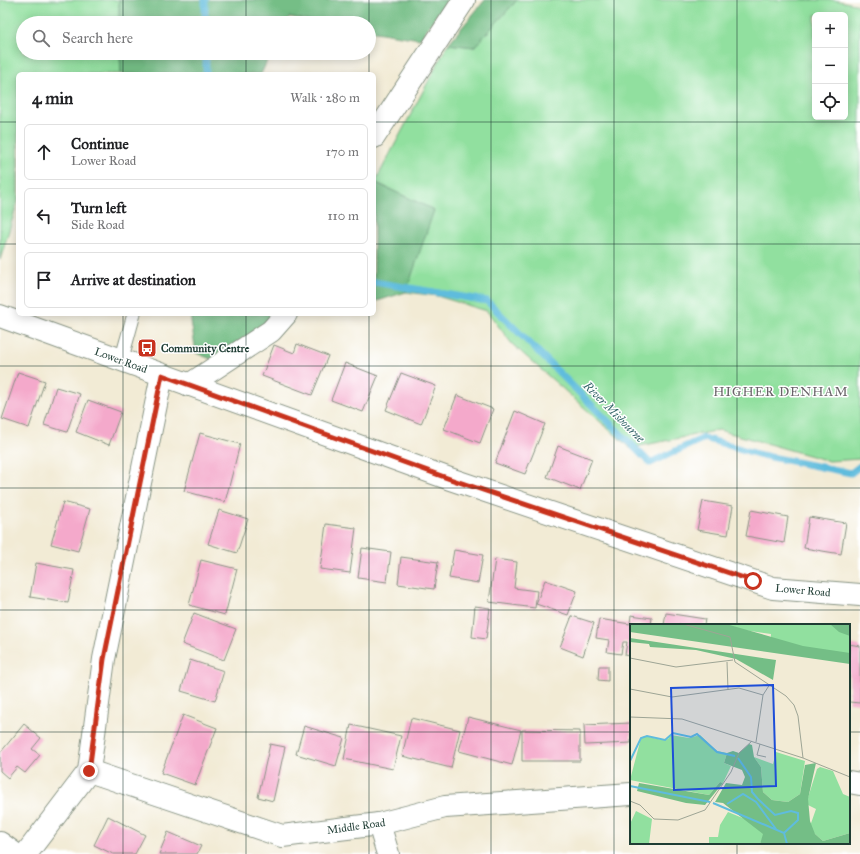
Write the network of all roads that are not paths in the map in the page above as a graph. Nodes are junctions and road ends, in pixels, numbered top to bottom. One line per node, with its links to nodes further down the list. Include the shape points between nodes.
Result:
1 (464, 0): 2 (street)
2 (376, 134)
3 (0, 316): 6 (street, Lower Road)
4 (133, 316): 6 (lane)
5 (284, 316): 8 (street, via 271,331)
6 (121, 360): 7 (street, Lower Road)
7 (162, 375): 8 (street, Lower Road); 10 (street, via 104,659)
8 (189, 385): 9 (street, Lower Road, via 450,479 773,588)
9 (860, 595)
10 (89, 771): 14 (street, Middle Road, via 282,836); 17 (street)
11 (850, 782): 12 (street)
12 (860, 784)
13 (630, 794): 14 (street, Middle Road, via 445,808)
14 (379, 824): 18 (street)
15 (0, 843): 16 (street)
16 (15, 854)
17 (26, 854)
18 (388, 854)

